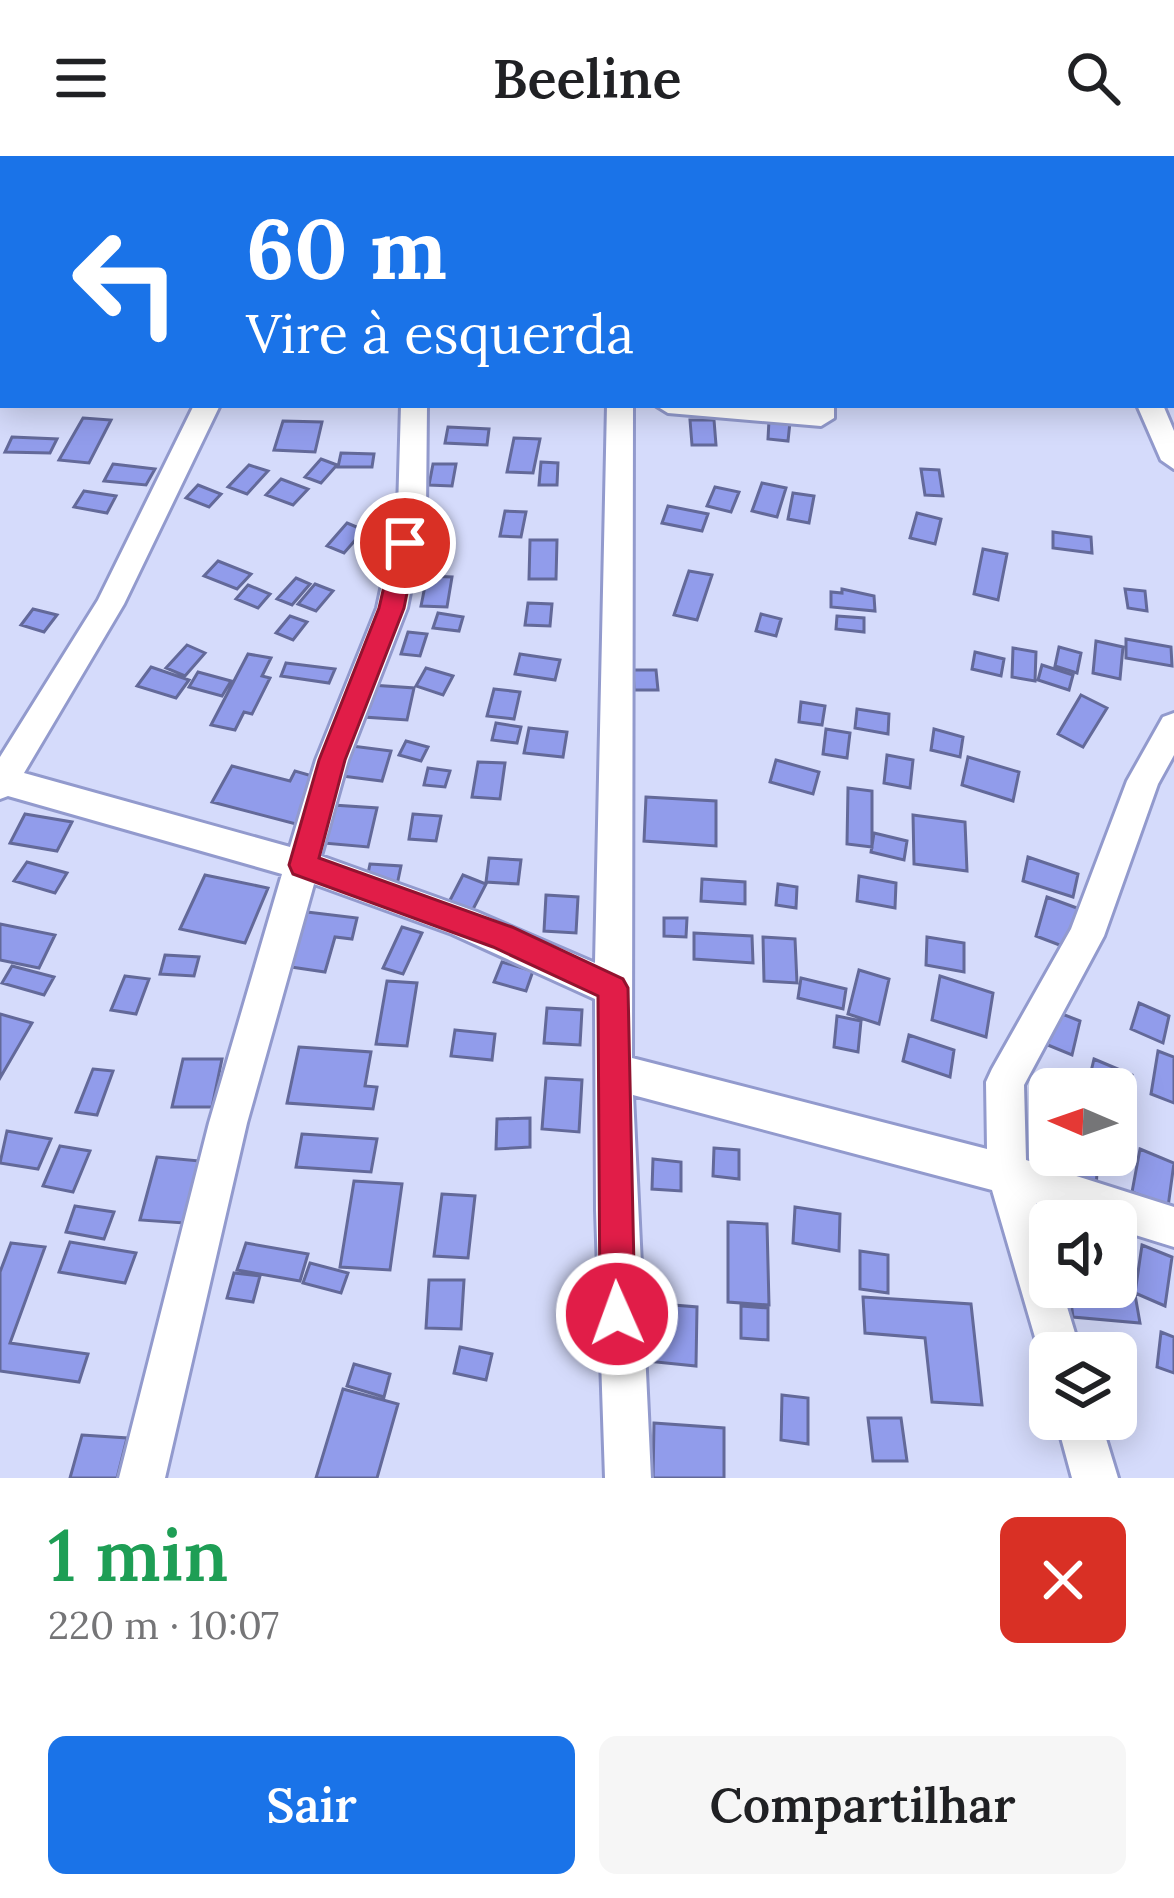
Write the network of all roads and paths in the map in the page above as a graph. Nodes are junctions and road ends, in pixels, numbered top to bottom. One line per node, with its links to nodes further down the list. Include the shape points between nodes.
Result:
1 (206, 408): 9 (street, via 110,604)
2 (414, 408): 10 (street, via 412,511 392,608 339,740)
3 (620, 408): 11 (street)
4 (703, 408): 5 (street, via 821,418)
5 (821, 408)
6 (1151, 408): 7 (street)
7 (1174, 460)
8 (1174, 726): 13 (street, via 1143,782 1086,936 1004,1082)
9 (1, 782): 10 (street)
10 (303, 865): 11 (street, via 502,937); 17 (street, via 228,1124)
11 (613, 988): 12 (street)
12 (612, 1071): 13 (street); 18 (street)
13 (1007, 1174): 14 (street); 15 (street)
14 (1174, 1227)
15 (1053, 1332)
16 (1084, 1440): 19 (street)
17 (142, 1478)
18 (628, 1478)
19 (1095, 1478)

